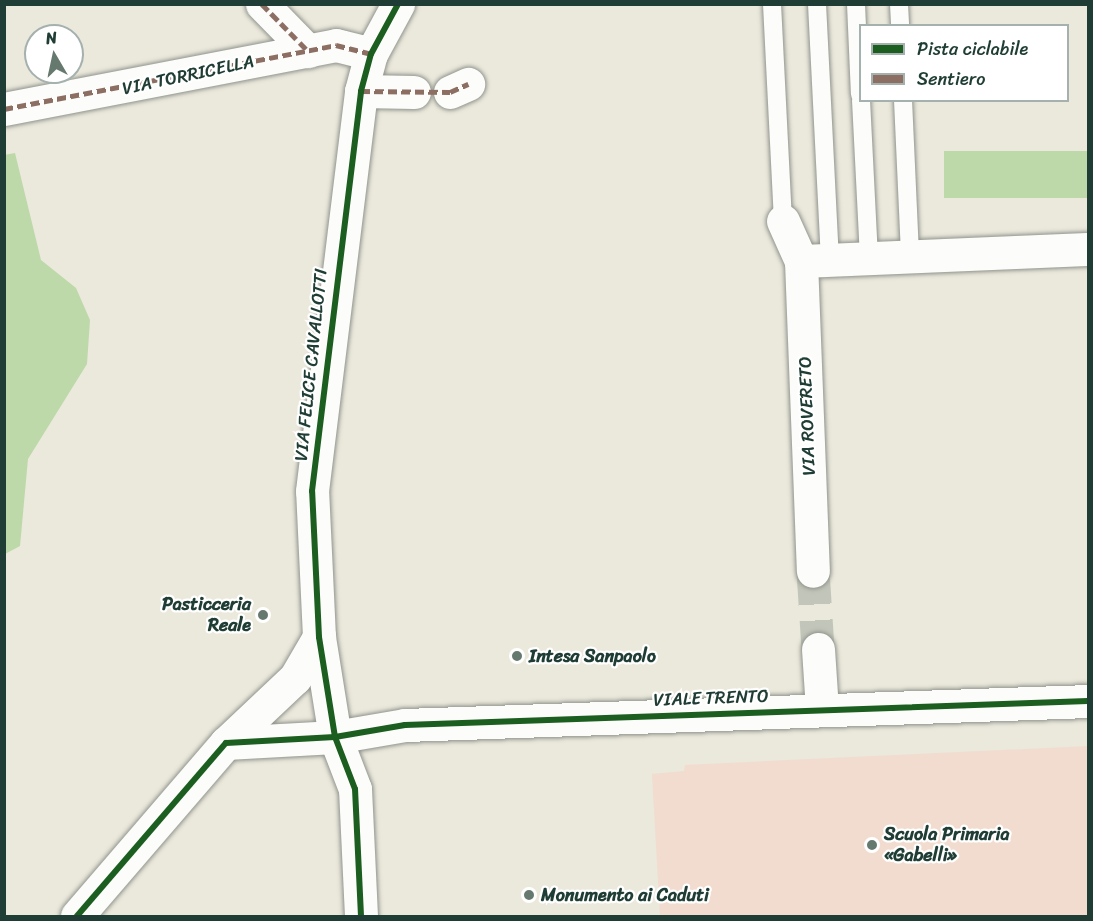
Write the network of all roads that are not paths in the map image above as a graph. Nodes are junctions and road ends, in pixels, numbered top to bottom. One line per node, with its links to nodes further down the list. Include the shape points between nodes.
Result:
1 (262, 4): 8 (street)
2 (398, 4): 9 (street, VIA FELICE CAVALLOTTI)
3 (772, 4): 16 (lane)
4 (817, 4): 20 (lane)
5 (856, 4): 10 (lane)
6 (899, 4): 7 (lane)
7 (900, 24)
8 (308, 51): 9 (street, VIA TORRICELLA, via 336,45); 15 (street, VIA TORRICELLA)
9 (371, 54): 11 (street, VIA FELICE CAVALLOTTI)
10 (859, 58)
11 (361, 91): 12 (street); 22 (street, VIA FELICE CAVALLOTTI, via 312,490)
12 (414, 92)
13 (861, 102): 19 (lane)
14 (903, 102): 18 (lane)
15 (4, 109)
16 (783, 220): 20 (street)
17 (1089, 249): 18 (street)
18 (910, 256): 19 (street)
19 (869, 258): 20 (street)
20 (816, 261): 21 (street, VIA ROVERETO)
21 (813, 571)
22 (319, 637): 26 (street, VIA FELICE CAVALLOTTI); 27 (street, via 295,678)
23 (818, 649): 25 (street)
24 (1089, 701): 25 (street, VIALE TRENTO)
25 (822, 710): 26 (street, VIALE TRENTO, via 405,725)
26 (335, 737): 27 (street, VIALE TRENTO); 29 (street, VIA FELICE CAVALLOTTI, via 355,789)
27 (226, 743): 28 (street)
28 (77, 916)
29 (361, 916)

